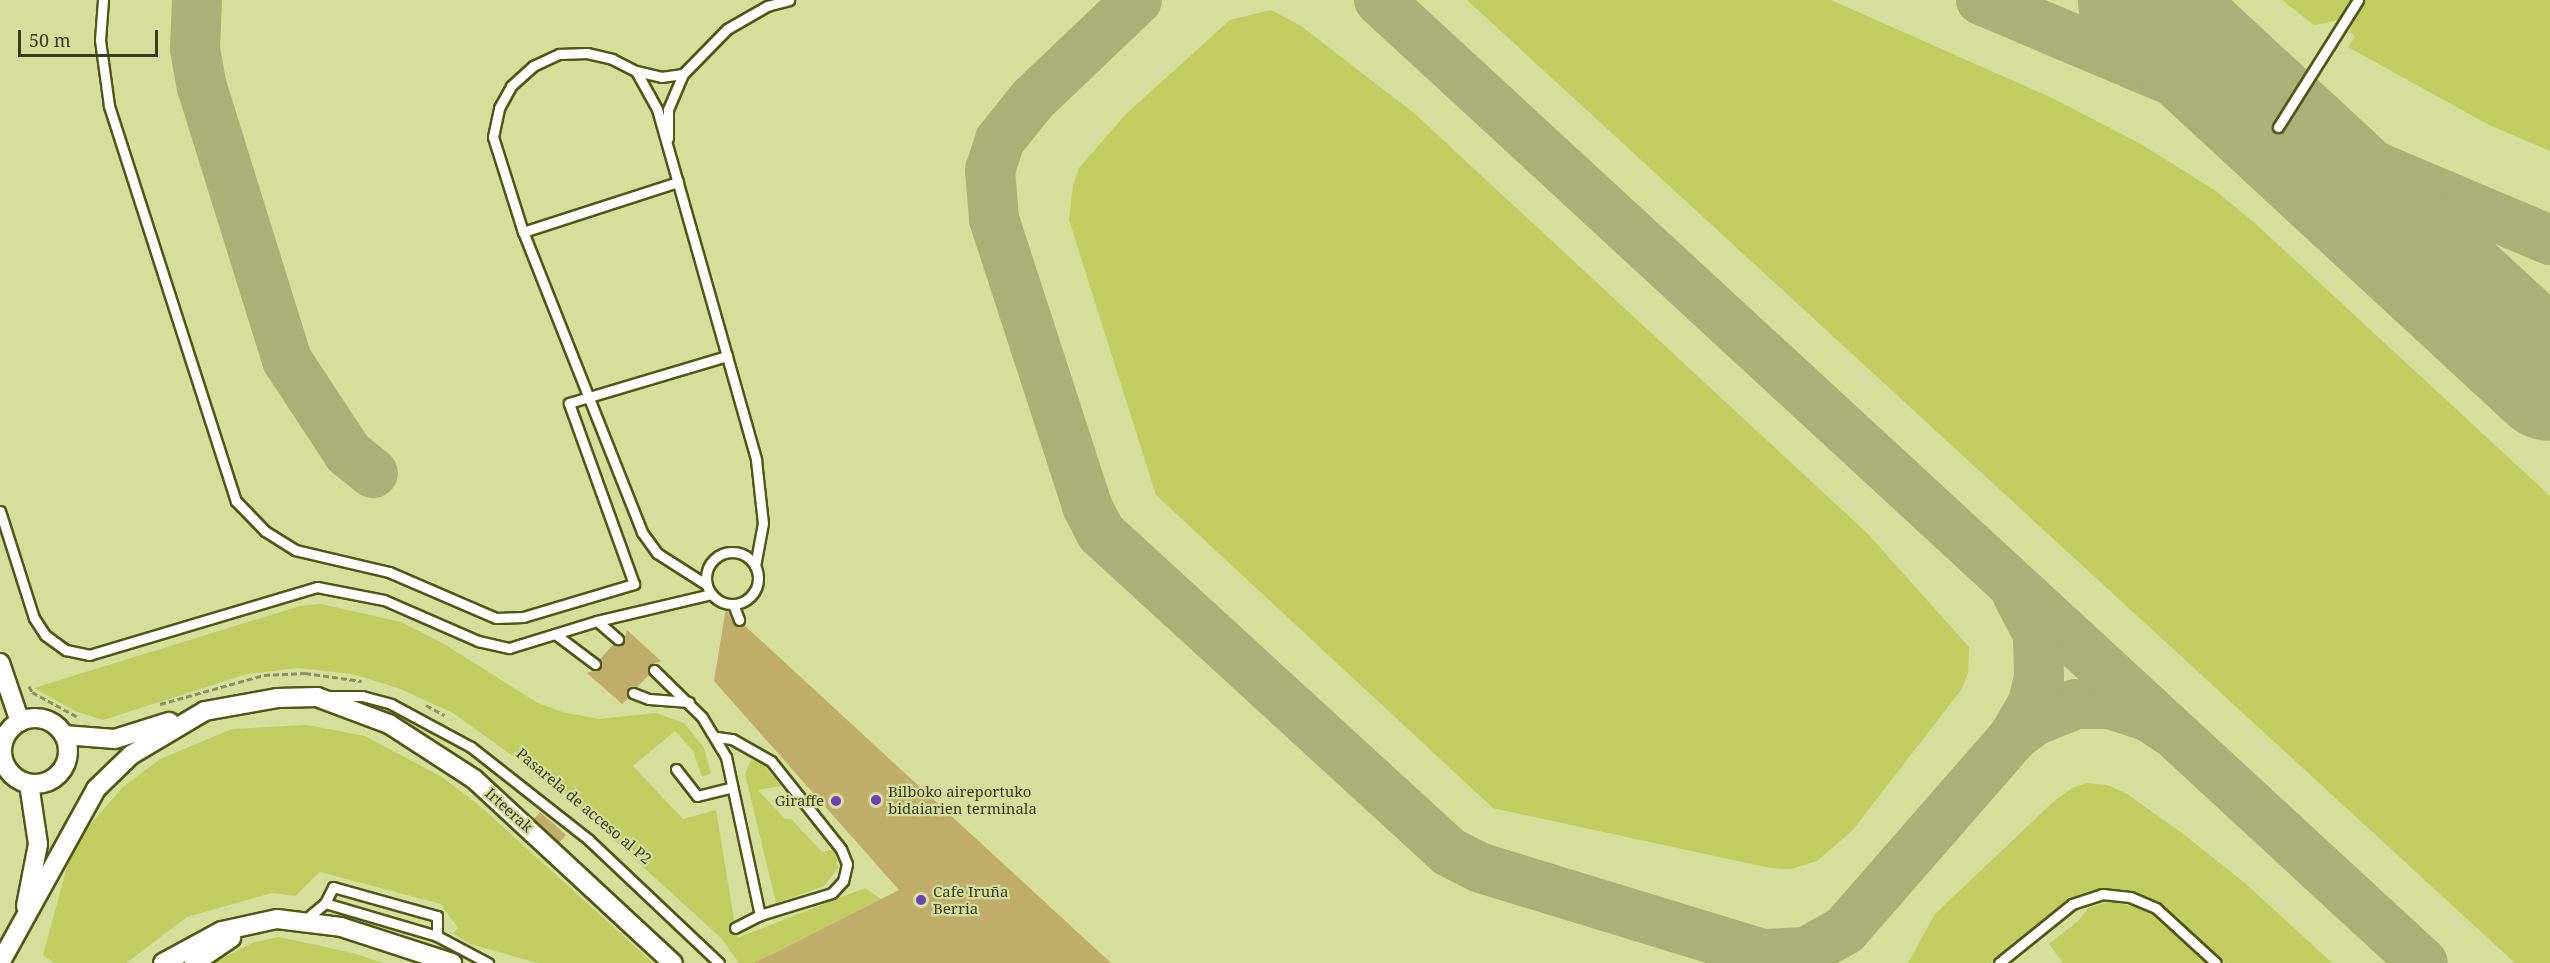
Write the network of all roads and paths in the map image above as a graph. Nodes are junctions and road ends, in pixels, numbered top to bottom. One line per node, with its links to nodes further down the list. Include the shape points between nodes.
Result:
1 (103, 0): 11 (lane, via 100,40 109,106 236,501 265,531 295,550 389,572 496,618 523,617 634,584 569,403)
2 (789, 0): 5 (lane, via 768,6 727,29)
3 (2358, 0): 6 (lane)
4 (636, 71): 5 (lane, via 661,77); 7 (lane, via 657,109); 9 (lane, via 612,58 586,52 559,54 533,66 511,86 499,108 493,137)
5 (683, 74): 7 (lane, via 668,110)
6 (2278, 127)
7 (668, 146): 8 (lane)
8 (678, 182): 9 (lane); 10 (lane)
9 (523, 232): 11 (lane)
10 (727, 356): 11 (lane); 13 (lane, via 756,460 763,523)
11 (590, 399): 14 (lane, via 642,532 657,553)
12 (0, 511): 19 (lane, via 34,618 45,635 66,650 89,655 317,587 384,600 478,641 509,648)
13 (754, 566): 14 (lane, via 734,552 722,554 712,562); 16 (lane, via 758,578 755,590 746,600)
14 (707, 585): 15 (lane)
15 (711, 594): 16 (lane); 18 (lane)
16 (733, 604): 17 (lane)
17 (739, 620)
18 (597, 621): 19 (lane); 20 (lane)
19 (555, 634): 22 (lane)
20 (618, 639)
21 (0, 663): 34 (street)
22 (595, 664)
23 (654, 670): 28 (lane)
24 (27, 683): 32 (path, via 32,692)
25 (372, 684): 30 (path, via 305,673 264,675)
26 (633, 693): 28 (lane, via 649,699)
27 (317, 697): 31 (street, via 277,698); 55 (street, Irteerak, via 389,724 474,779); 56 (lane, via 362,696 391,704 471,747 589,840)
28 (689, 702): 36 (lane)
29 (425, 705): 33 (path)
30 (150, 708)
31 (205, 711): 35 (street, via 115,739); 45 (street, via 131,755 96,789)
32 (85, 721)
33 (454, 721)
34 (20, 722): 35 (street, via 45,720); 37 (street, via 5,738)
35 (64, 735): 39 (street, via 68,753 62,771 53,779)
36 (717, 737): 40 (lane); 42 (lane, via 732,739 771,761 841,849 847,864 843,881 832,893)
37 (2, 760): 39 (street, via 8,771)
38 (676, 769): 40 (lane, via 697,796)
39 (29, 784): 45 (street, via 38,844)
40 (732, 787): 42 (lane)
41 (325, 903): 43 (lane); 47 (lane); 47 (lane, via 333,887 437,916)
42 (760, 915): 46 (lane)
43 (306, 920): 44 (street); 48 (street)
44 (252, 923): 50 (street, via 222,931); 51 (street)
45 (21, 927): 49 (street)
46 (735, 928)
47 (437, 936): 54 (lane)
48 (432, 955): 52 (street); 53 (lane)
49 (0, 963)
50 (163, 963)
51 (194, 963)
52 (452, 963)
53 (462, 963)
54 (488, 963)
55 (673, 963)
56 (719, 963)
57 (1999, 963): 58 (lane, via 2072,904 2102,894 2130,897 2156,908)
58 (2216, 963)

